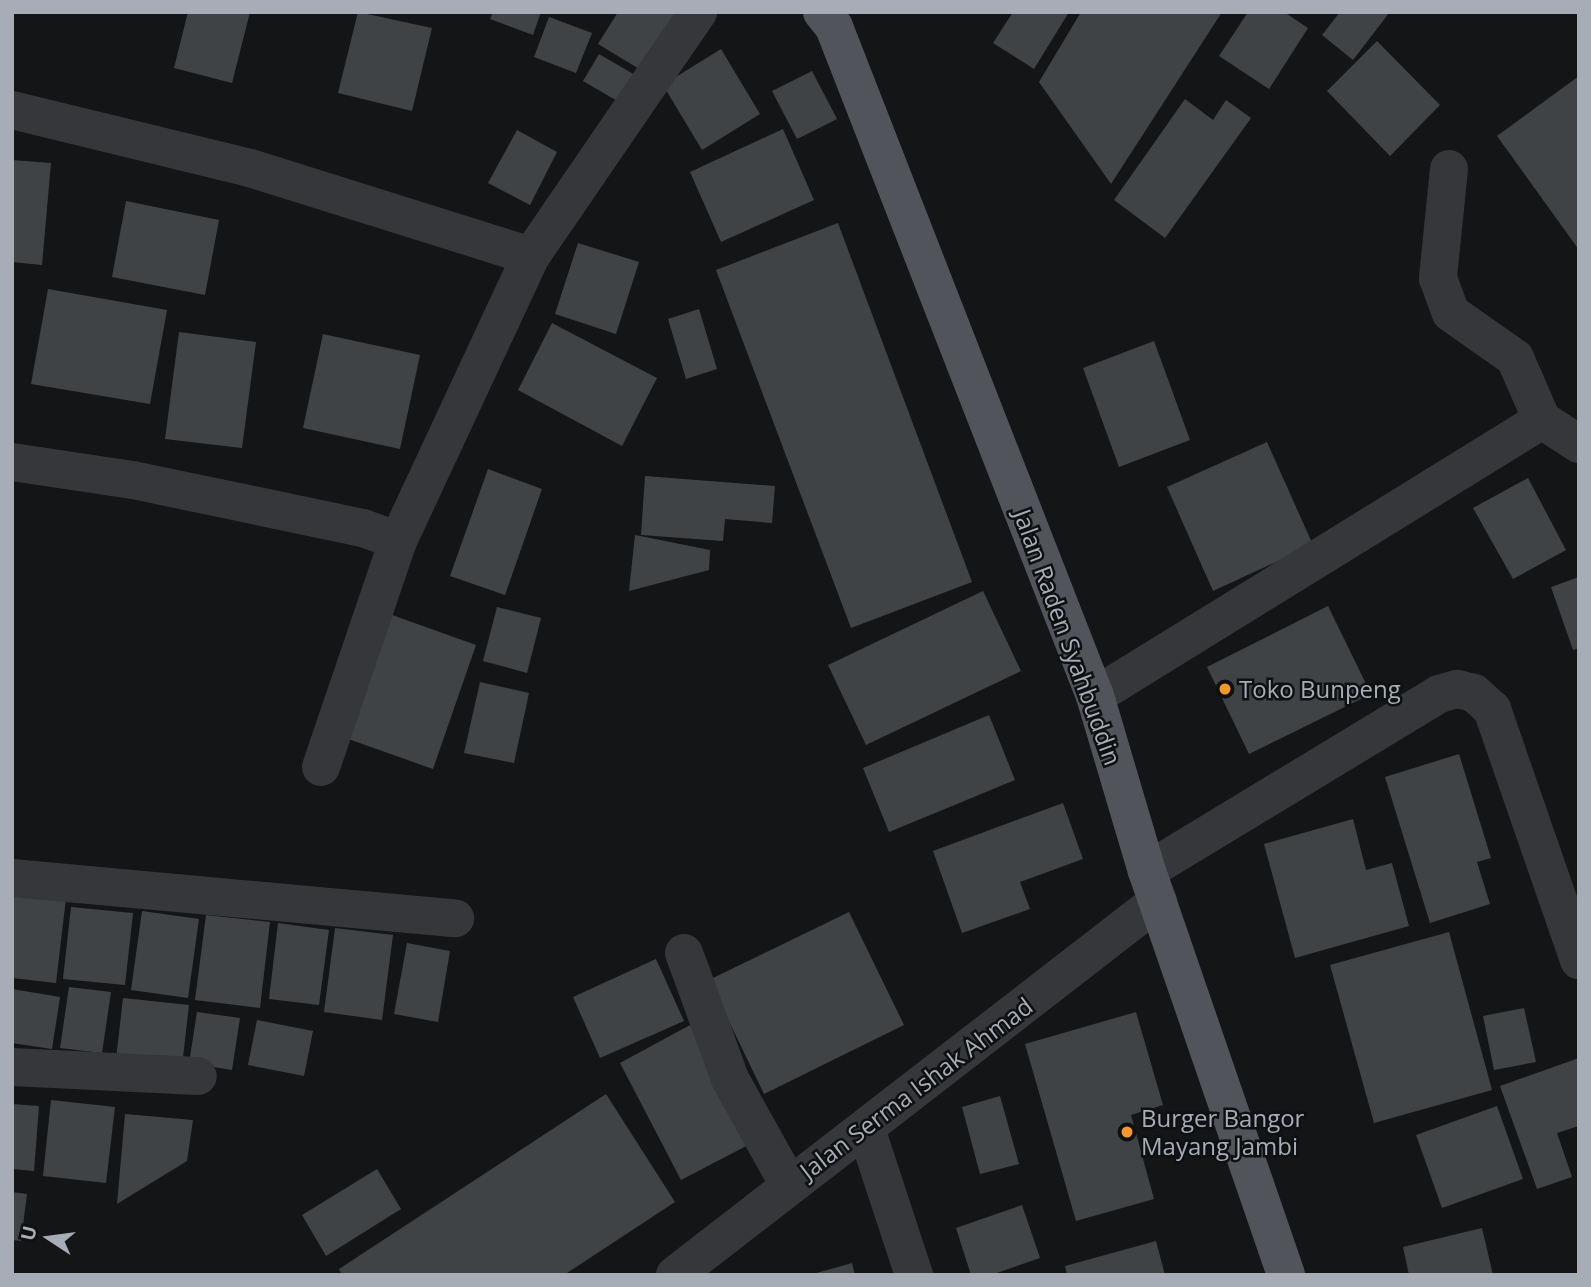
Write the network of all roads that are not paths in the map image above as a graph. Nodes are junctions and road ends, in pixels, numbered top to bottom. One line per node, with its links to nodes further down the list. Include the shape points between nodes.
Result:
1 (698, 12): 5 (street)
2 (834, 17): 10 (main road, Jalan Raden Syahbuddin)
3 (12, 110): 5 (street, via 250,169)
4 (1449, 169): 6 (street, via 1438,278 1451,313 1515,358)
5 (531, 256): 9 (street)
6 (1542, 420): 7 (street); 10 (street)
7 (1579, 444)
8 (12, 462): 9 (street, via 134,480 363,528)
9 (398, 541): 11 (street)
10 (1095, 696): 13 (main road, Jalan Raden Syahbuddin)
11 (321, 767)
12 (12, 878): 14 (street)
13 (1153, 886): 16 (street, Jalan Serma Ishak Ahmad, via 1439,694 1457,689 1474,693 1492,709); 19 (street, Jalan Serma Ishak Ahmad); 23 (main road, Jalan Raden Syahbuddin)
14 (455, 918)
15 (684, 953): 20 (street, via 730,1079)
16 (1579, 960)
17 (12, 1067): 18 (street)
18 (198, 1076)
19 (866, 1129): 20 (street, Jalan Serma Ishak Ahmad); 22 (street)
20 (789, 1185): 21 (street, Jalan Serma Ishak Ahmad)
21 (675, 1275)
22 (914, 1275)
23 (1286, 1275)

